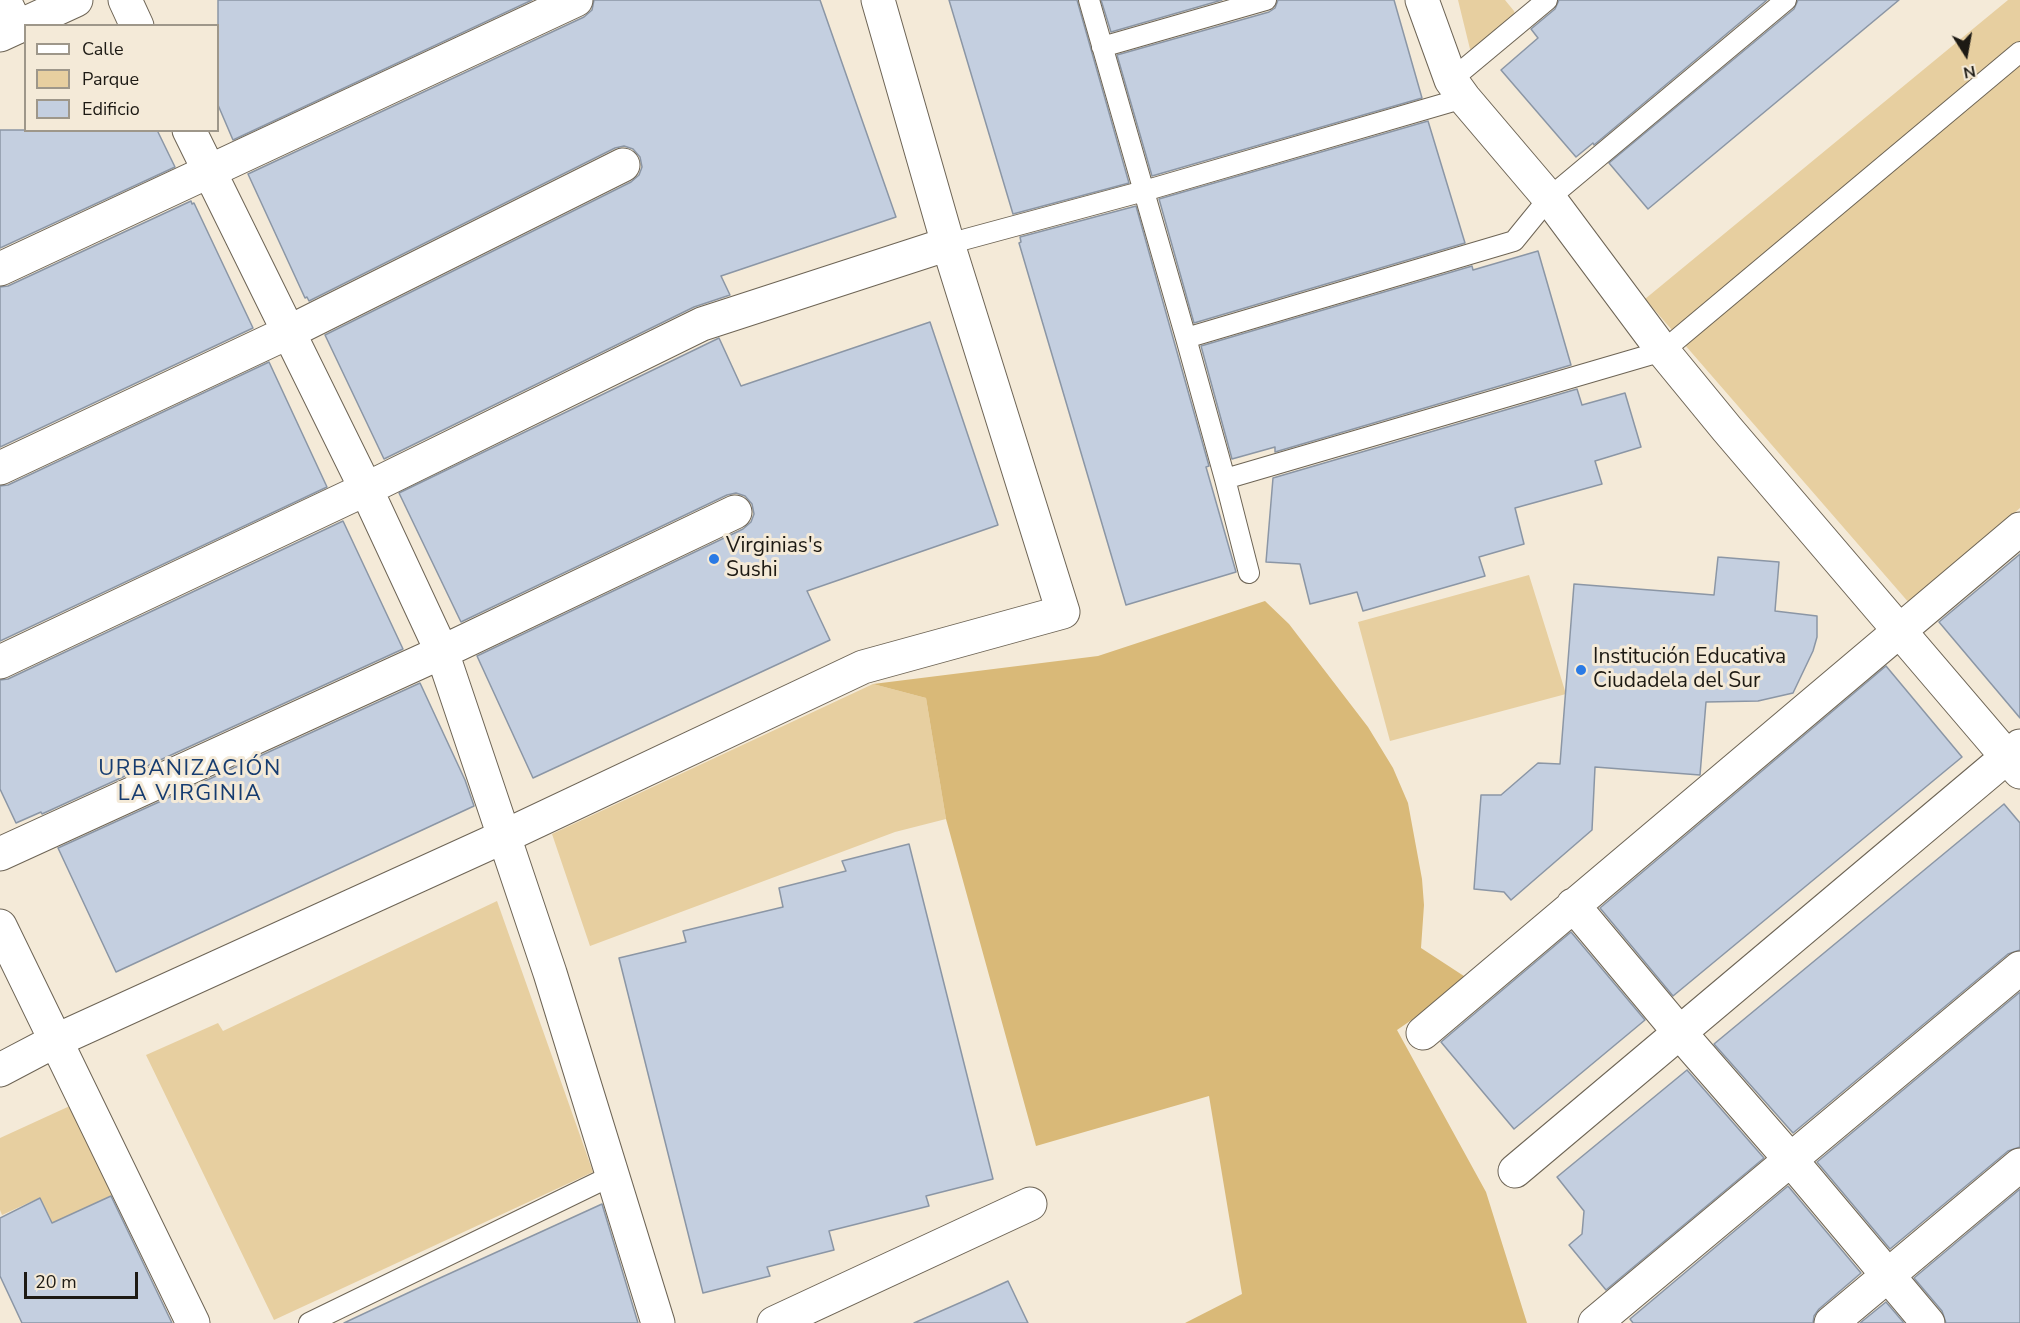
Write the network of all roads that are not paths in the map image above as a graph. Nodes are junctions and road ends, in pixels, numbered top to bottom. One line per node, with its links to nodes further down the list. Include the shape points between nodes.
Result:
1 (76, 0): 10 (street)
2 (125, 0): 11 (street)
3 (576, 0): 17 (street)
4 (878, 0): 20 (street)
5 (1089, 0): 12 (lane)
6 (1422, 0): 14 (street)
7 (1547, 0): 14 (lane)
8 (1786, 0): 19 (lane)
9 (1254, 2): 12 (lane)
10 (7, 21)
11 (136, 24)
12 (1102, 47): 18 (lane)
13 (2020, 52): 24 (lane)
14 (1458, 89): 18 (lane); 19 (street)
15 (190, 132): 17 (street)
16 (623, 165): 22 (street)
17 (210, 172): 21 (street); 22 (street)
18 (1144, 191): 20 (lane); 23 (lane)
19 (1549, 198): 23 (lane, via 1514,241); 24 (street)
20 (948, 244): 27 (street, via 702,324); 35 (street, via 1063,612 863,667)
21 (0, 269)
22 (289, 332): 25 (street); 27 (street)
23 (1186, 338): 26 (lane)
24 (1663, 351): 26 (lane); 31 (street)
25 (0, 468)
26 (1226, 479): 30 (lane)
27 (366, 489): 32 (street); 33 (street)
28 (735, 512): 32 (street)
29 (2020, 529): 31 (street)
30 (1249, 573)
31 (1901, 631): 34 (street); 37 (street)
32 (442, 652): 35 (street); 36 (street)
33 (0, 662)
34 (2016, 758): 41 (street)
35 (503, 837): 42 (street); 47 (street, via 550,973)
36 (0, 854)
37 (1573, 905): 40 (street); 41 (street)
38 (0, 926): 42 (street)
39 (2020, 968): 44 (street)
40 (1423, 1033)
41 (1680, 1033): 44 (street); 46 (street)
42 (55, 1041): 43 (street); 50 (street)
43 (0, 1070)
44 (1790, 1159): 49 (street); 54 (street)
45 (2020, 1165): 49 (street)
46 (1515, 1172)
47 (611, 1176): 51 (lane); 52 (street)
48 (1030, 1204): 53 (street)
49 (1887, 1276): 55 (street); 56 (street)
50 (193, 1323)
51 (309, 1323)
52 (658, 1323)
53 (774, 1323)
54 (1595, 1323)
55 (1831, 1323)
56 (1928, 1323)

